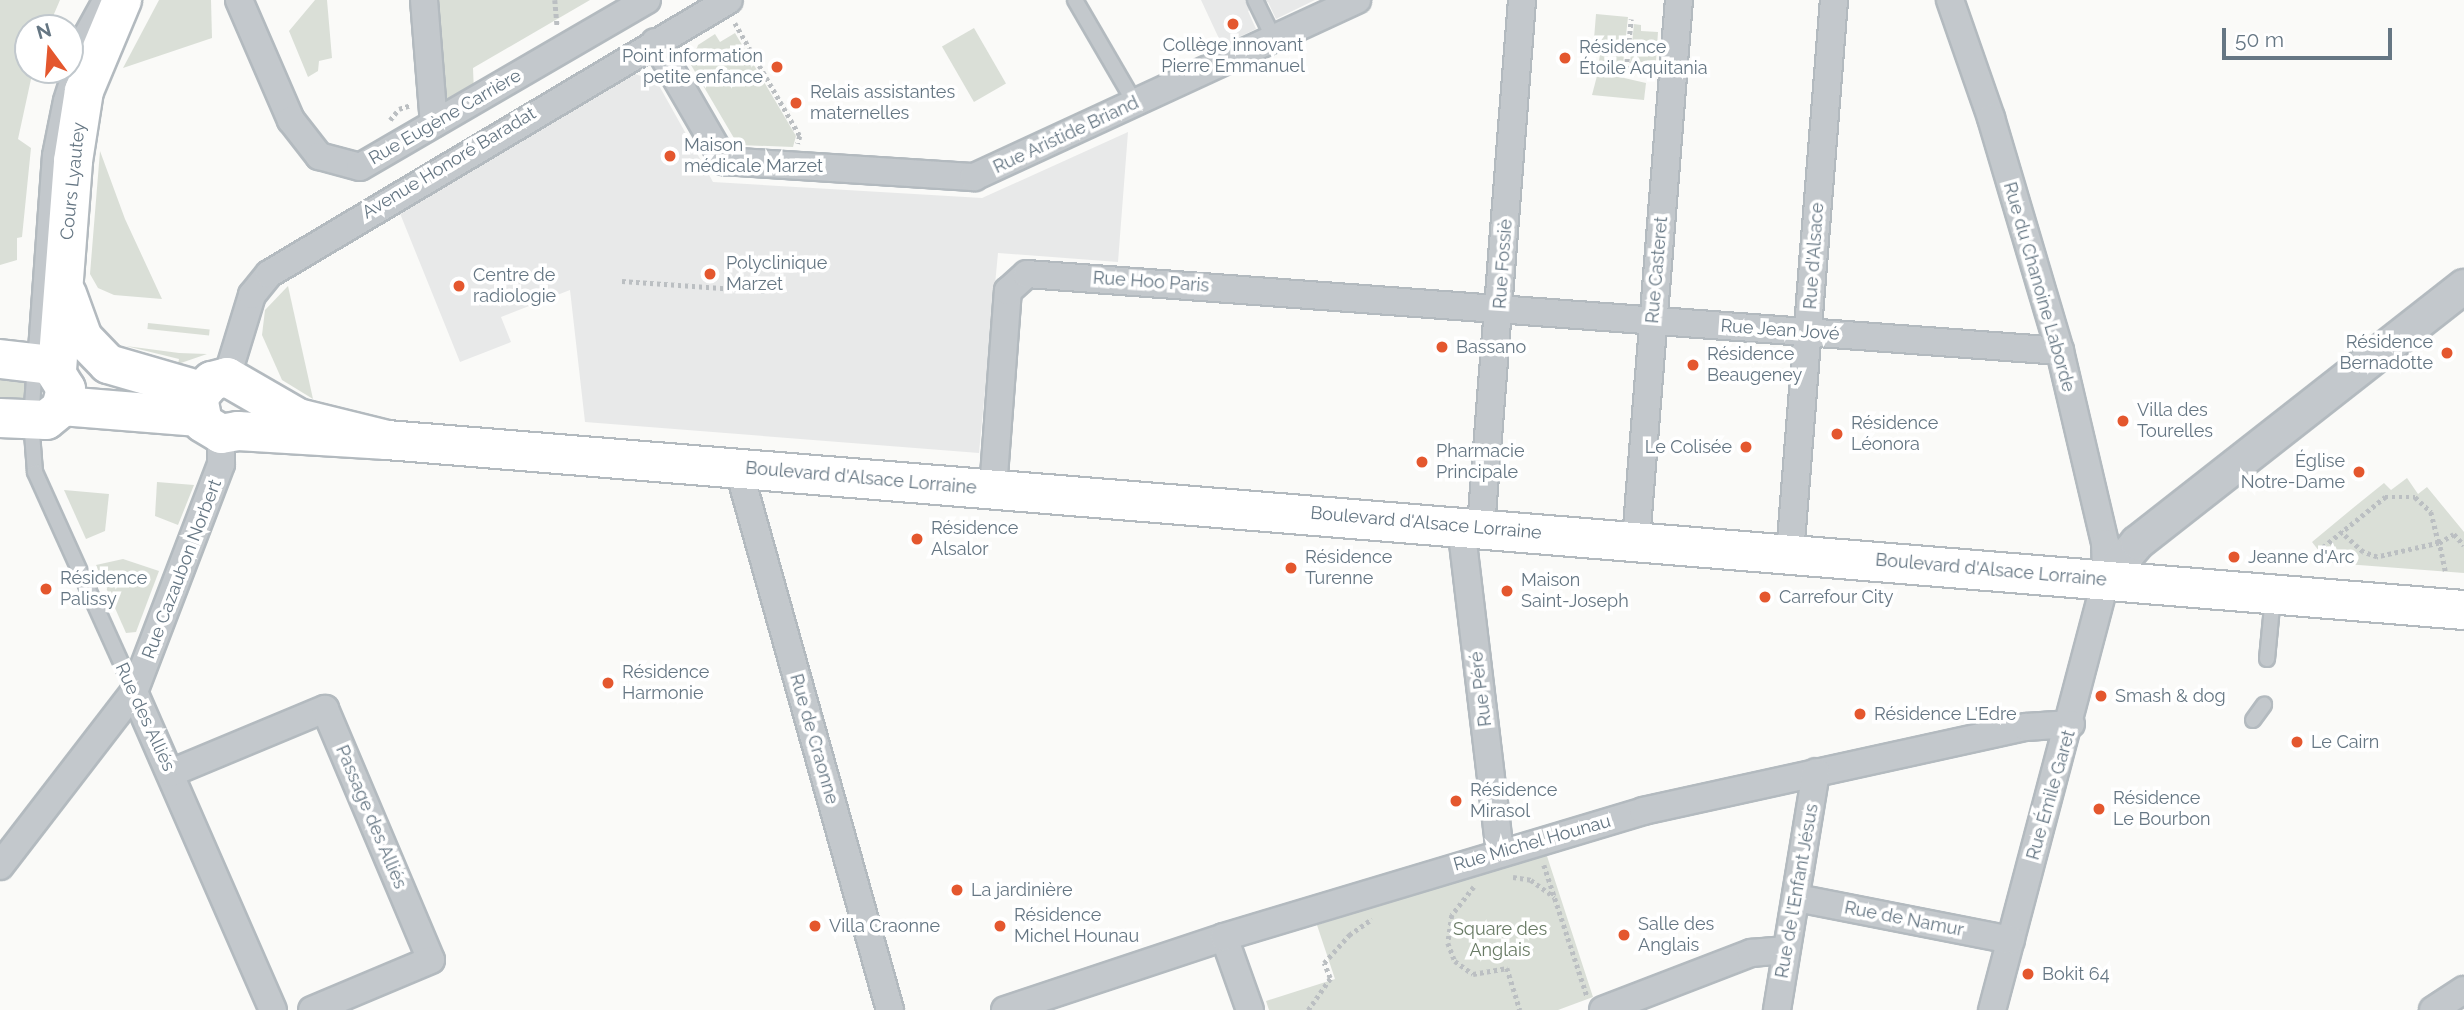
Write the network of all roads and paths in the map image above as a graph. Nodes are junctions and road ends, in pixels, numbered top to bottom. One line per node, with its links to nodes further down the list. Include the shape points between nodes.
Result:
1 (100, 0): 31 (lane, Rue des Alliés, via 75,54 50,155)
2 (122, 0): 24 (main road, Cours Lyautey, via 84,91)
3 (239, 0): 21 (street, Rue Eugène Carrière, via 292,120 319,156 360,167)
4 (424, 0): 21 (street)
5 (647, 0): 21 (street, Rue Eugène Carrière)
6 (1075, 0): 20 (lane)
7 (1255, 0): 15 (lane)
8 (1357, 0): 15 (street, Rue Aristide Briand)
9 (1522, 0): 27 (street, Rue Fossiè)
10 (1679, 0): 19 (street, Rue Casteret)
11 (1834, 0): 29 (street, Rue d'Alsace)
12 (1950, 0): 30 (street, Rue du Chanoine Laborde, via 1991,118)
13 (726, 2): 16 (street, Avenue Honoré Baradat); 22 (path)
14 (1632, 19): 18 (path)
15 (1273, 39): 20 (street, Rue Aristide Briand)
16 (655, 42): 20 (street, Rue Aristide Briand, via 724,161 974,177); 32 (street, Avenue Honoré Baradat, via 269,274 252,295)
17 (1600, 67): 18 (path)
18 (1626, 69): 19 (path)
19 (1673, 74): 28 (street, Rue Casteret)
20 (1135, 103)
21 (434, 124)
22 (800, 136)
23 (622, 281): 26 (path)
24 (63, 285): 31 (main road, Cours Lyautey); 32 (main road, via 83,338 94,353 127,372)
25 (2464, 286): 43 (street, via 2137,542)
26 (765, 291)
27 (1500, 309): 28 (street, Rue Jean Jové); 34 (street, Rue Hoo Paris, via 1027,274 1008,291); 35 (street, Rue Fossiè)
28 (1653, 321): 29 (street, Rue Jean Jové); 37 (street, Rue Casteret)
29 (1808, 332): 30 (street, Rue Jean Jové); 40 (street, Rue d'Alsace)
30 (2060, 351): 43 (street, Rue du Chanoine Laborde, via 2105,542)
31 (36, 388): 32 (main road, Boulevard d'Alsace Lorraine); 47 (lane, Rue des Alliés, via 35,472)
32 (222, 406): 33 (main road, Boulevard d'Alsace Lorraine, via 298,418 387,440); 47 (street, Rue Cazaubon Norbert, via 221,464)
33 (738, 467): 34 (main road, Boulevard d'Alsace Lorraine); 70 (street, Rue de Craonne)
34 (993, 489): 35 (main road, Boulevard d'Alsace Lorraine)
35 (1471, 526): 37 (main road, Boulevard d'Alsace Lorraine); 54 (street, Rue Péré)
36 (2341, 533): 38 (path, via 2362,552 2376,557); 38 (path, via 2385,497 2415,496 2431,512); 41 (path, via 2323,547 2330,555)
37 (1636, 540): 40 (main road, Boulevard d'Alsace Lorraine)
38 (2439, 542): 39 (path, via 2454,534); 42 (path)
39 (2464, 545)
40 (1790, 554): 43 (main road, Boulevard d'Alsace Lorraine)
41 (2322, 562)
42 (2445, 572)
43 (2106, 579): 44 (main road, Boulevard d'Alsace Lorraine); 50 (street, Rue Émile Garet)
44 (2273, 596): 45 (main road, Boulevard d'Alsace Lorraine); 46 (lane)
45 (2464, 610)
46 (2267, 659)
47 (134, 692): 52 (street, Rue des Alliés); 55 (street, Rue Cazaubon Norbert)
48 (2264, 705): 49 (lane)
49 (2253, 720)
50 (2071, 724): 51 (street, Rue Michel Hounau, via 2026,727); 64 (street, Rue Émile Garet)
51 (1816, 772): 53 (street, Rue Michel Hounau, via 1643,811); 61 (street, Rue de l'Enfant Jésus)
52 (171, 773): 67 (lane, via 202,870); 68 (street, Rue des Alliés); 69 (street, Passage des Alliés, via 325,709 431,960)
53 (1536, 841): 54 (street, Rue Michel Hounau); 60 (path)
54 (1500, 852): 63 (street, Rue Michel Hounau)
55 (0, 866)
56 (1504, 878): 60 (path, via 1531,880)
57 (1483, 884): 58 (path)
58 (1475, 886): 59 (path); 74 (path, via 1452,915 1448,943 1455,961 1473,974 1507,968)
59 (1463, 890)
60 (1554, 897): 75 (path)
61 (1797, 898): 64 (street, Rue de Namur); 65 (street, Rue de l'Enfant Jésus)
62 (1377, 916): 73 (path, via 1349,935 1324,963 1330,978)
63 (1224, 937): 71 (street, Rue Michel Hounau); 72 (street)
64 (2011, 940): 78 (street, Rue Émile Garet)
65 (1786, 950): 76 (street, via 1751,953); 77 (street, Rue de l'Enfant Jésus)
66 (2464, 990): 79 (street)
67 (260, 1010)
68 (273, 1010)
69 (312, 1010)
70 (890, 1010)
71 (1005, 1010)
72 (1251, 1010)
73 (1308, 1010)
74 (1520, 1010)
75 (1591, 1010)
76 (1603, 1010)
77 (1777, 1010)
78 (1992, 1010)
79 (2433, 1010)

